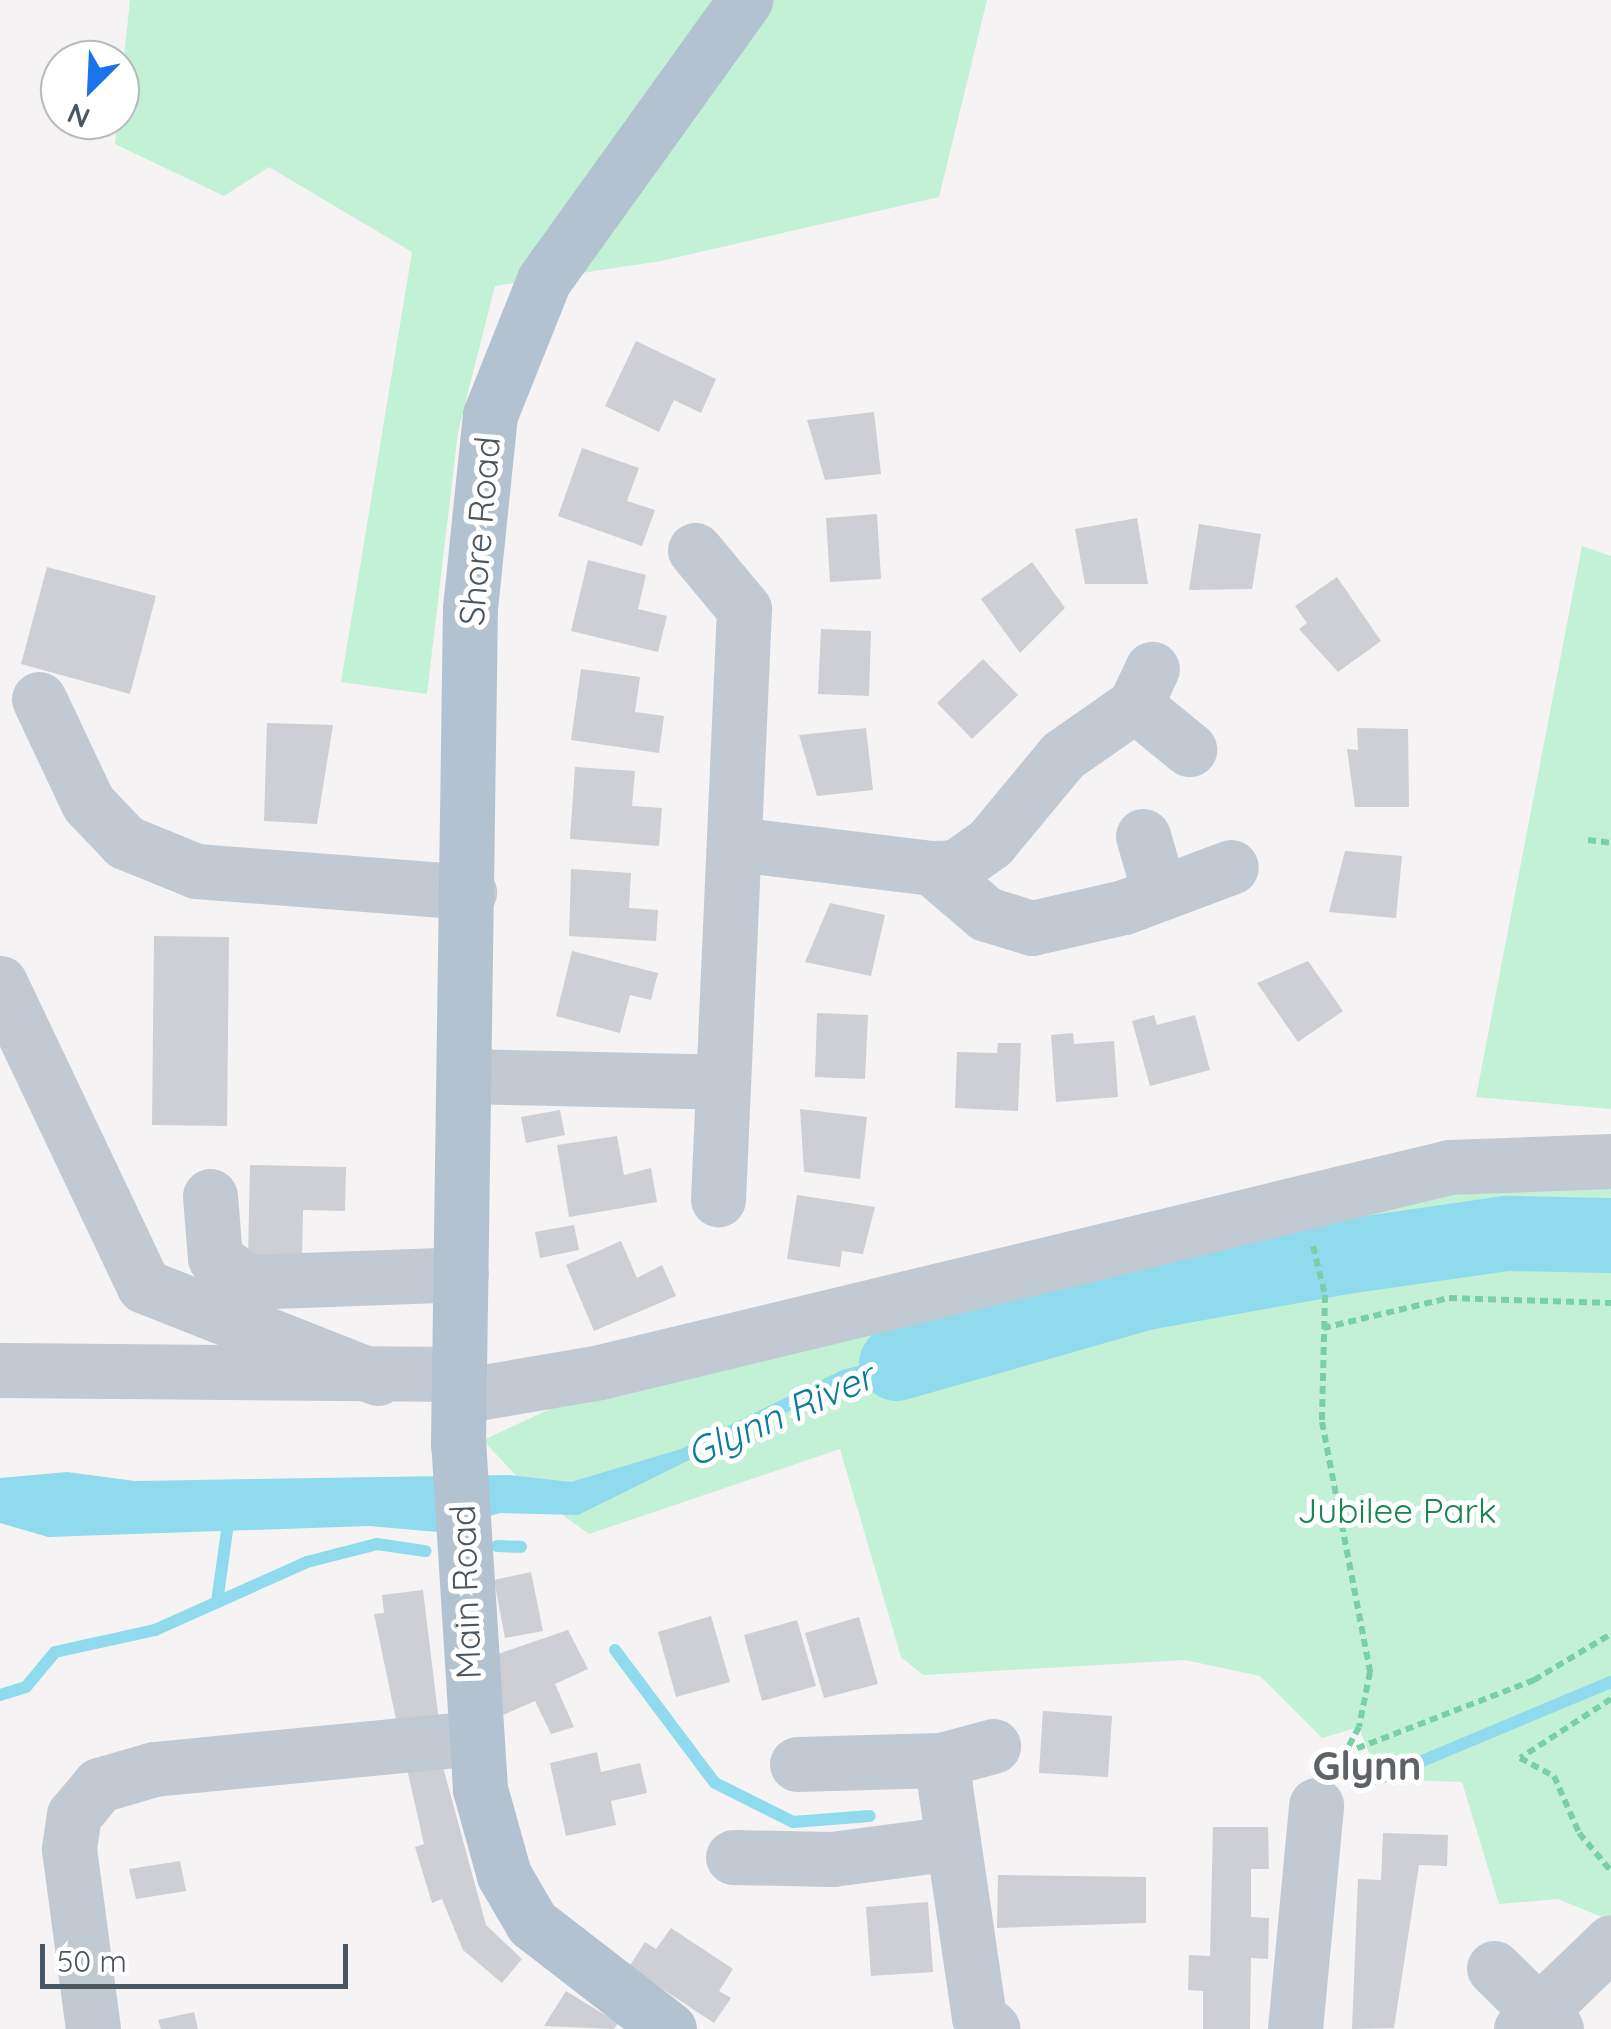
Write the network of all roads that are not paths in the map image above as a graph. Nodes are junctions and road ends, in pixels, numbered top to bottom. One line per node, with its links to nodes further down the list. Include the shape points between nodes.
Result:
1 (745, 0): 9 (main road, Shore Road, via 544,280 490,415 470,608)
2 (695, 550): 6 (street, via 760,596)
3 (39, 699): 9 (street, via 88,803 125,842 196,871)
4 (1189, 749): 8 (street, via 1144,687 1094,726 990,843 956,867)
5 (1143, 836): 10 (street)
6 (736, 844): 8 (street); 13 (street)
7 (1231, 867): 10 (street)
8 (932, 868): 10 (street, via 1012,927 1051,927)
9 (469, 892): 12 (main road, Shore Road)
10 (1160, 894)
11 (0, 983): 19 (street, via 144,1286)
12 (465, 1076): 13 (street); 17 (main road, Main Road)
13 (723, 1082): 16 (street)
14 (1611, 1161): 20 (street, via 1449,1167)
15 (210, 1196): 17 (street, via 215,1258 247,1282)
16 (718, 1200)
17 (460, 1274): 20 (main road, Main Road)
18 (0, 1370): 19 (street)
19 (378, 1378): 20 (street)
20 (459, 1405): 21 (main road, Main Road)
21 (474, 1738): 31 (street, via 154,1769 98,1785 74,1816 69,1849); 32 (main road, Main Road, via 490,1832 516,1900 554,1945)
22 (993, 1746): 23 (street)
23 (941, 1760): 24 (street); 26 (street)
24 (797, 1764)
25 (1316, 1805): 34 (street)
26 (953, 1843): 27 (street, via 832,1859); 33 (street, via 979,2017)
27 (733, 1858)
28 (1611, 1942): 30 (street)
29 (1494, 1968): 30 (street)
30 (1538, 2023)
31 (93, 2029)
32 (669, 2029)
33 (993, 2029)
34 (1295, 2029)

